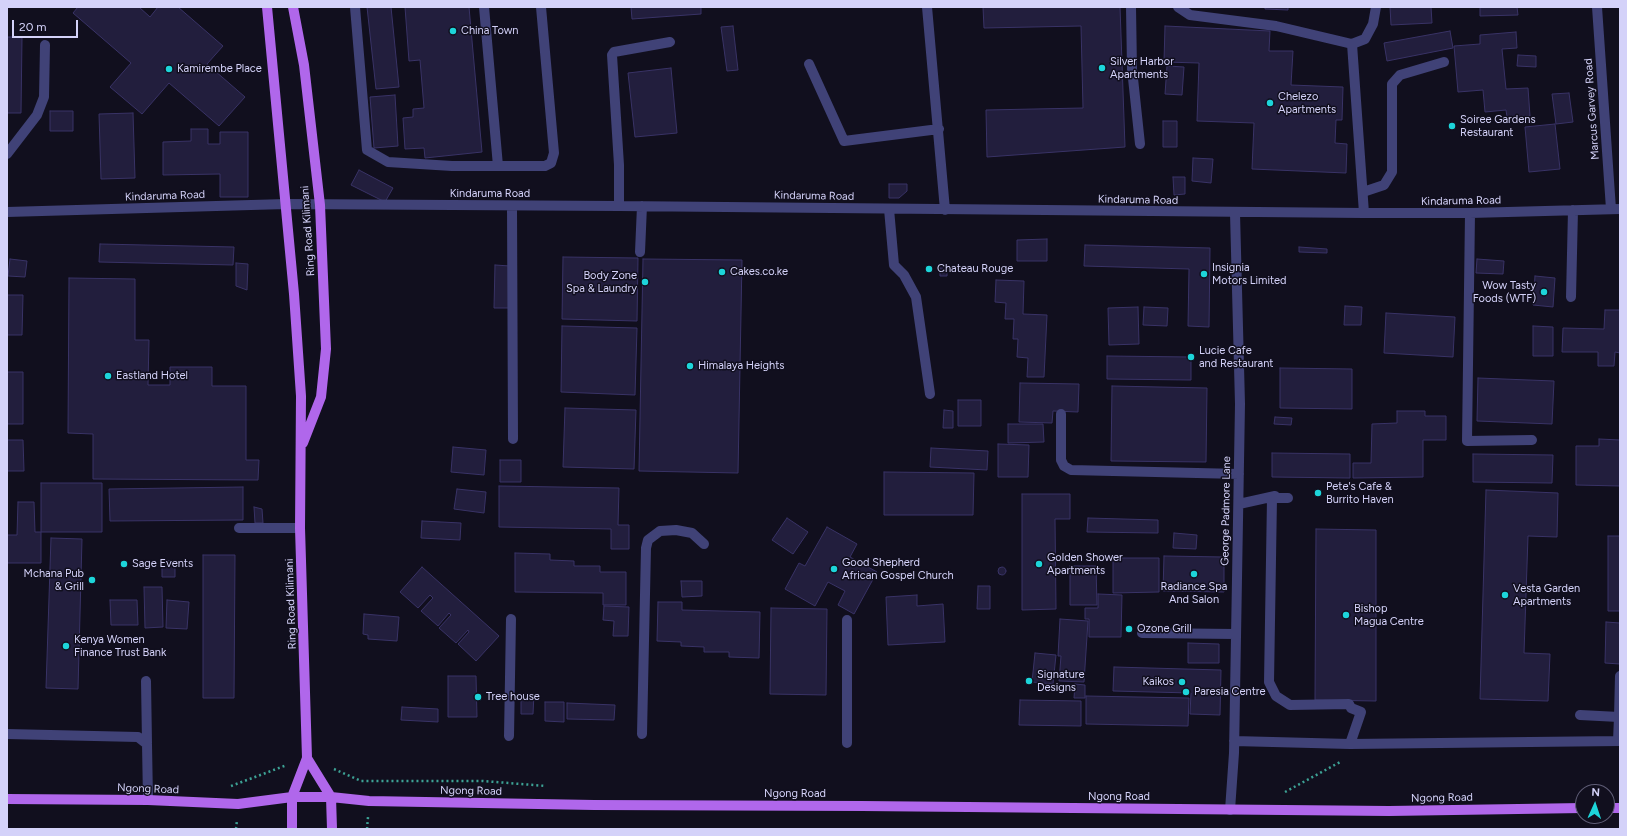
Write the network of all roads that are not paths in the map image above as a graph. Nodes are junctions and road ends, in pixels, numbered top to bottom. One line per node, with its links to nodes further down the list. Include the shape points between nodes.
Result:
1 (267, 7): 21 (main road, Ring Road Kilimani)
2 (293, 7): 22 (main road, Ring Road Kilimani, via 304,65)
3 (355, 7): 19 (street, via 367,150 388,162)
4 (484, 7): 19 (street)
5 (541, 7): 19 (street, via 554,153 551,163 545,166)
6 (927, 7): 16 (street)
7 (1131, 7): 17 (street, via 1132,69)
8 (1178, 7): 12 (street, via 1190,15 1276,26)
9 (1376, 7): 12 (street, via 1373,24 1365,39)
10 (1597, 7): 26 (street, Marcus Garvey Road)
11 (670, 42): 24 (street, via 614,52 612,55)
12 (1352, 44): 20 (street)
13 (45, 45): 18 (street, via 44,98 37,115)
14 (1444, 62): 20 (street, via 1400,75 1392,84 1392,172 1384,185)
15 (809, 64): 16 (street, via 844,140)
16 (938, 129): 28 (street)
17 (1140, 144)
18 (7, 154)
19 (498, 166)
20 (1363, 192): 32 (street)
21 (286, 204): 22 (street, Kindaruma Road); 30 (street, Kindaruma Road); 40 (main road, Ring Road Kilimani, via 301,396)
22 (320, 205): 23 (street, Kindaruma Road); 40 (main road, Ring Road Kilimani, via 326,349 321,397)
23 (512, 206): 24 (street, Kindaruma Road); 38 (street)
24 (619, 206): 25 (street, Kindaruma Road)
25 (642, 206): 27 (street, Kindaruma Road); 34 (street)
26 (1616, 209): 29 (street, Kindaruma Road)
27 (889, 210): 28 (street, Kindaruma Road); 36 (street, via 894,265 904,275 916,297)
28 (945, 210): 31 (street, Kindaruma Road)
29 (1573, 210): 33 (street, Kindaruma Road); 35 (street)
30 (7, 212)
31 (1235, 212): 32 (street, Kindaruma Road); 41 (street, George Padmore Lane, via 1240,404)
32 (1364, 213): 33 (street, Kindaruma Road)
33 (1470, 213): 39 (street, via 1467,441)
34 (640, 252)
35 (1571, 297)
36 (930, 394)
37 (1061, 414): 41 (street, via 1061,460 1064,466 1071,470)
38 (513, 439)
39 (1532, 440)
40 (300, 450): 46 (main road, Ring Road Kilimani)
41 (1239, 474): 44 (street, George Padmore Lane)
42 (1272, 498): 43 (street); 44 (street, via 1274,496); 63 (street, via 1269,682 1276,696 1290,704 1349,704 1351,708 1361,712)
43 (1288, 498)
44 (1238, 504): 51 (street, George Padmore Lane)
45 (239, 528): 46 (street)
46 (300, 528): 64 (main road, Ring Road Kilimani)
47 (704, 544): 57 (street, via 692,533 676,530 660,531 648,540)
48 (511, 619): 58 (street)
49 (847, 620): 62 (street)
50 (1142, 633): 51 (street)
51 (1235, 634): 60 (street, George Padmore Lane)
52 (1620, 676): 55 (street)
53 (146, 681): 61 (street)
54 (1580, 715): 55 (street)
55 (1619, 717): 59 (street)
56 (7, 734): 61 (street, via 138,737)
57 (642, 734)
58 (509, 736)
59 (1619, 740): 63 (street)
60 (1234, 741): 63 (street); 70 (street, George Padmore Lane)
61 (146, 743): 68 (street)
62 (847, 743)
63 (1350, 744)
64 (306, 758): 65 (main road); 66 (main road)
65 (292, 797): 66 (main road, Ngong Road); 68 (main road, Ngong Road, via 238,804); 71 (main road)
66 (331, 798): 70 (main road, Ngong Road, via 587,805); 72 (main road)
67 (7, 799): 68 (main road, Ngong Road)
68 (148, 800)
69 (1575, 808): 70 (main road, Ngong Road)
70 (1230, 810)
71 (292, 829)
72 (332, 829)

